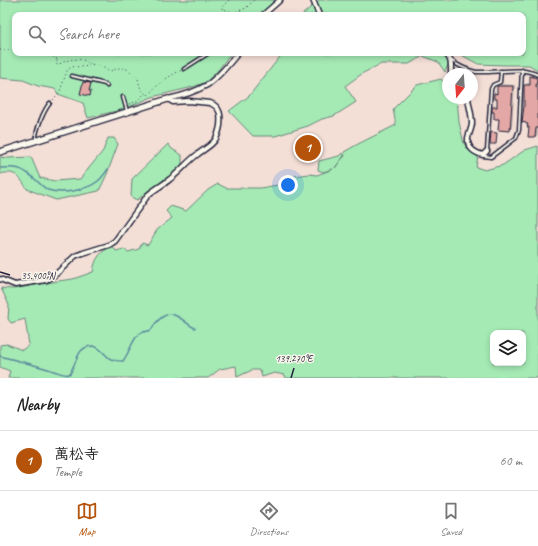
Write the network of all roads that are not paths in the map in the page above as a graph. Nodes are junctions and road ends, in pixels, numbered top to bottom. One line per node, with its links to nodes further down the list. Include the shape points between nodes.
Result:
1 (280, 0): 3 (street)
2 (313, 0): 4 (street)
3 (266, 12)
4 (318, 12)
5 (204, 56): 10 (lane)
6 (235, 56): 17 (street, via 209,84)
7 (449, 56): 8 (street)
8 (450, 59): 9 (street); 12 (lane, via 458,66 476,72)
9 (451, 68)
10 (184, 69)
11 (522, 70): 12 (lane); 13 (lane); 24 (lane, via 519,130 516,138 491,157)
12 (501, 71): 22 (lane, via 500,82 490,89)
13 (538, 75)
14 (72, 76): 15 (lane)
15 (107, 86)
16 (123, 97): 20 (lane)
17 (168, 100): 20 (street); 25 (street, via 210,103 218,108 221,117 214,142 152,191 109,245 75,256 54,276 46,280 15,285)
18 (50, 103): 21 (lane, via 35,135)
19 (469, 104): 24 (street, via 472,122 468,143 470,149)
20 (128, 112): 21 (street)
21 (36, 140): 23 (street)
22 (487, 150): 24 (street)
23 (0, 152)
24 (483, 155)
25 (0, 279)

